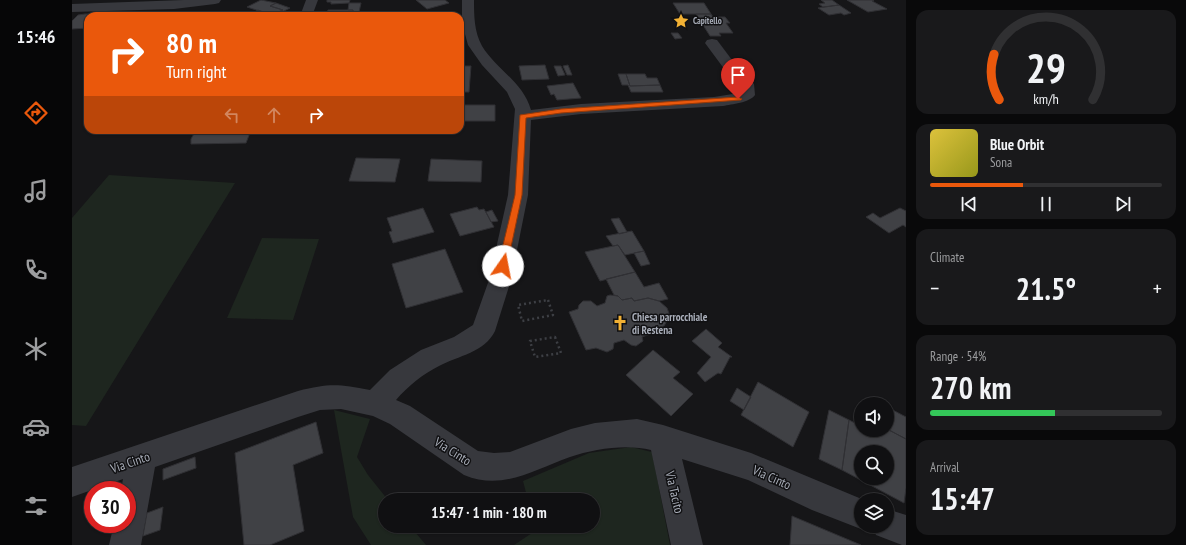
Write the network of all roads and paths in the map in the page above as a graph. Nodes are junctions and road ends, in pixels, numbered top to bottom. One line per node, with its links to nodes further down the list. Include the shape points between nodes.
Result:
1 (215, 0): 4 (street, via 174,5)
2 (312, 0): 7 (street)
3 (468, 0): 9 (street, via 470,32 476,46 520,98)
4 (131, 6): 5 (street); 6 (street)
5 (72, 8)
6 (125, 12)
7 (308, 12)
8 (712, 43): 9 (street, via 746,84 747,95 738,99 710,102 561,111)
9 (523, 116): 12 (street, via 518,195 500,280 483,331 463,345 430,358 398,378)
10 (548, 300): 10 (path, via 553,315 522,321 518,305)
11 (555, 337): 11 (path, via 561,353 535,357 530,341)
12 (375, 404): 13 (street, Via Cinto, via 400,415 474,465 510,466 595,436 637,433); 14 (street, Via Cinto, via 341,397 320,398)
13 (663, 439): 16 (street, Via Cinto, via 751,467); 20 (street, Via Tacito)
14 (142, 458): 15 (street, Via Cinto); 19 (street)
15 (72, 482)
16 (854, 511)
17 (894, 527): 18 (street)
18 (906, 531)
19 (125, 545)
20 (687, 545)

